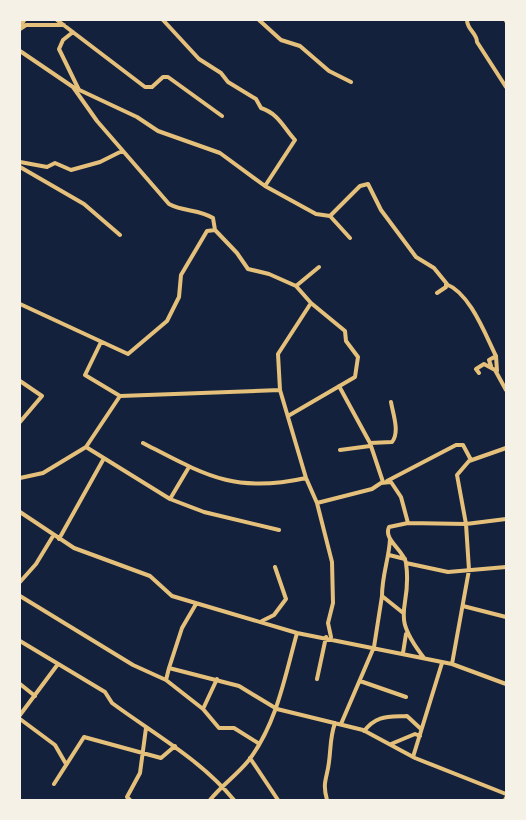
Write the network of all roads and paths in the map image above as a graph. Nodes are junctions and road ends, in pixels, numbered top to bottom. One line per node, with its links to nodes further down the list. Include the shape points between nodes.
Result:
1 (24, 20): 7 (street)
2 (57, 20): 6 (street)
3 (163, 20): 18 (street, via 199,58 285,123 295,140)
4 (260, 20): 10 (street, via 281,40 300,46 329,71)
5 (467, 20): 12 (street)
6 (64, 25): 7 (street); 8 (street)
7 (20, 28)
8 (73, 32): 13 (street, via 63,40 60,50); 14 (street, via 145,87 168,77)
9 (20, 51): 11 (street)
10 (351, 82)
11 (73, 87): 13 (street); 15 (street, via 84,106)
12 (506, 87)
13 (79, 90): 18 (street, via 158,131 220,153)
14 (222, 116)
15 (123, 151): 16 (street, via 71,171 55,163 47,167); 20 (street, via 169,204 201,211 213,218)
16 (20, 162)
17 (20, 167): 21 (street, via 84,204)
18 (265, 186): 19 (street, via 316,214)
19 (330, 216): 22 (street); 24 (street, via 360,186 368,184 381,210 416,257 434,268)
20 (215, 230): 25 (street, via 248,269); 29 (street, via 207,231 189,259 181,275 179,297 158,331 128,354)
21 (120, 235)
22 (350, 238)
23 (320, 267): 25 (street)
24 (447, 284): 26 (street); 30 (street, via 458,290 477,315)
25 (296, 286): 27 (street)
26 (437, 293)
27 (311, 303): 35 (street, via 345,331 346,341 358,357 355,377); 36 (street, via 278,354)
28 (20, 304): 29 (street)
29 (101, 342): 38 (street, via 85,375)
30 (496, 356): 31 (street, via 489,360); 32 (street)
31 (491, 367): 32 (street); 33 (street, via 484,364 476,369)
32 (496, 372): 37 (street)
33 (479, 373)
34 (20, 381): 41 (street, via 42,396)
35 (339, 386): 40 (street); 43 (street)
36 (280, 390): 38 (street); 40 (street)
37 (507, 390)
38 (120, 396): 44 (street)
39 (391, 402): 43 (street, via 395,439)
40 (288, 416): 51 (street)
41 (20, 422)
42 (143, 443): 49 (street)
43 (370, 445): 46 (street); 52 (street)
44 (87, 447): 47 (street); 50 (street, via 43,473)
45 (507, 447): 48 (street)
46 (340, 450)
47 (103, 460): 53 (street); 61 (street)
48 (471, 460): 52 (street, via 463,446 456,445); 58 (street, via 457,475)
49 (189, 467): 51 (street, via 212,477 253,485); 53 (street)
50 (20, 478)
51 (306, 478): 54 (street)
52 (384, 482): 54 (street, via 372,489); 57 (street, via 395,485)
53 (170, 499): 59 (street, via 204,512)
54 (317, 503): 78 (street, via 332,562)
55 (20, 513): 60 (street)
56 (507, 519): 58 (street)
57 (408, 523): 58 (street); 62 (street, via 389,527)
58 (466, 524): 67 (street)
59 (279, 530)
60 (53, 536): 61 (street); 68 (street)
61 (59, 539): 71 (street, via 150,576 167,594)
62 (390, 539): 63 (street); 64 (street)
63 (389, 555): 64 (street); 70 (street, via 382,577)
64 (405, 561): 67 (street, via 440,571); 73 (street)
65 (275, 567): 75 (street, via 286,599 274,615)
66 (507, 567): 67 (street)
67 (469, 570): 72 (street)
68 (20, 582)
69 (20, 596): 89 (street)
70 (382, 596): 73 (street); 80 (street)
71 (196, 604): 75 (street); 86 (street, via 182,628)
72 (463, 606): 74 (street); 85 (street)
73 (402, 612): 77 (street)
74 (507, 617)
75 (261, 621): 76 (street)
76 (297, 633): 78 (street); 96 (street)
77 (406, 633): 81 (street); 82 (street)
78 (329, 637): 80 (street); 88 (street)
79 (20, 640): 84 (street)
80 (374, 647): 81 (street); 90 (street)
81 (403, 653): 82 (street)
82 (424, 658): 83 (street)
83 (442, 663): 85 (street); 101 (street)
84 (58, 664): 93 (street); 100 (street, via 105,692 112,704)
85 (452, 664): 92 (street)
86 (169, 668): 87 (street); 89 (street)
87 (217, 679): 95 (street); 96 (street, via 239,686)
88 (317, 679)
89 (166, 680): 95 (street)
90 (360, 681): 94 (street); 99 (street)
91 (20, 684): 93 (street)
92 (507, 684)
93 (35, 696): 97 (street)
94 (406, 697)
95 (202, 709): 104 (street, via 219,728 234,728)
96 (277, 709): 98 (street); 104 (street)
97 (20, 717): 110 (street, via 55,745)
98 (335, 723): 99 (street); 118 (street, via 323,785)
99 (341, 724): 102 (street)
100 (146, 728): 106 (street); 107 (street)
101 (421, 730): 102 (street, via 407,716 382,716); 103 (street)
102 (364, 731): 105 (street)
103 (420, 736): 105 (street, via 414,734); 108 (street)
104 (258, 743): 109 (street)
105 (390, 744): 108 (street)
106 (175, 746): 107 (street, via 161,758); 112 (street)
107 (144, 752): 110 (street, via 84,737); 114 (street, via 140,773 127,797)
108 (413, 757): 113 (street)
109 (250, 758): 112 (street); 117 (street)
110 (66, 764): 111 (street)
111 (54, 784)
112 (222, 785): 115 (street); 116 (street)
113 (506, 797)
114 (130, 801)
115 (210, 801)
116 (234, 801)
117 (278, 801)
118 (327, 801)

